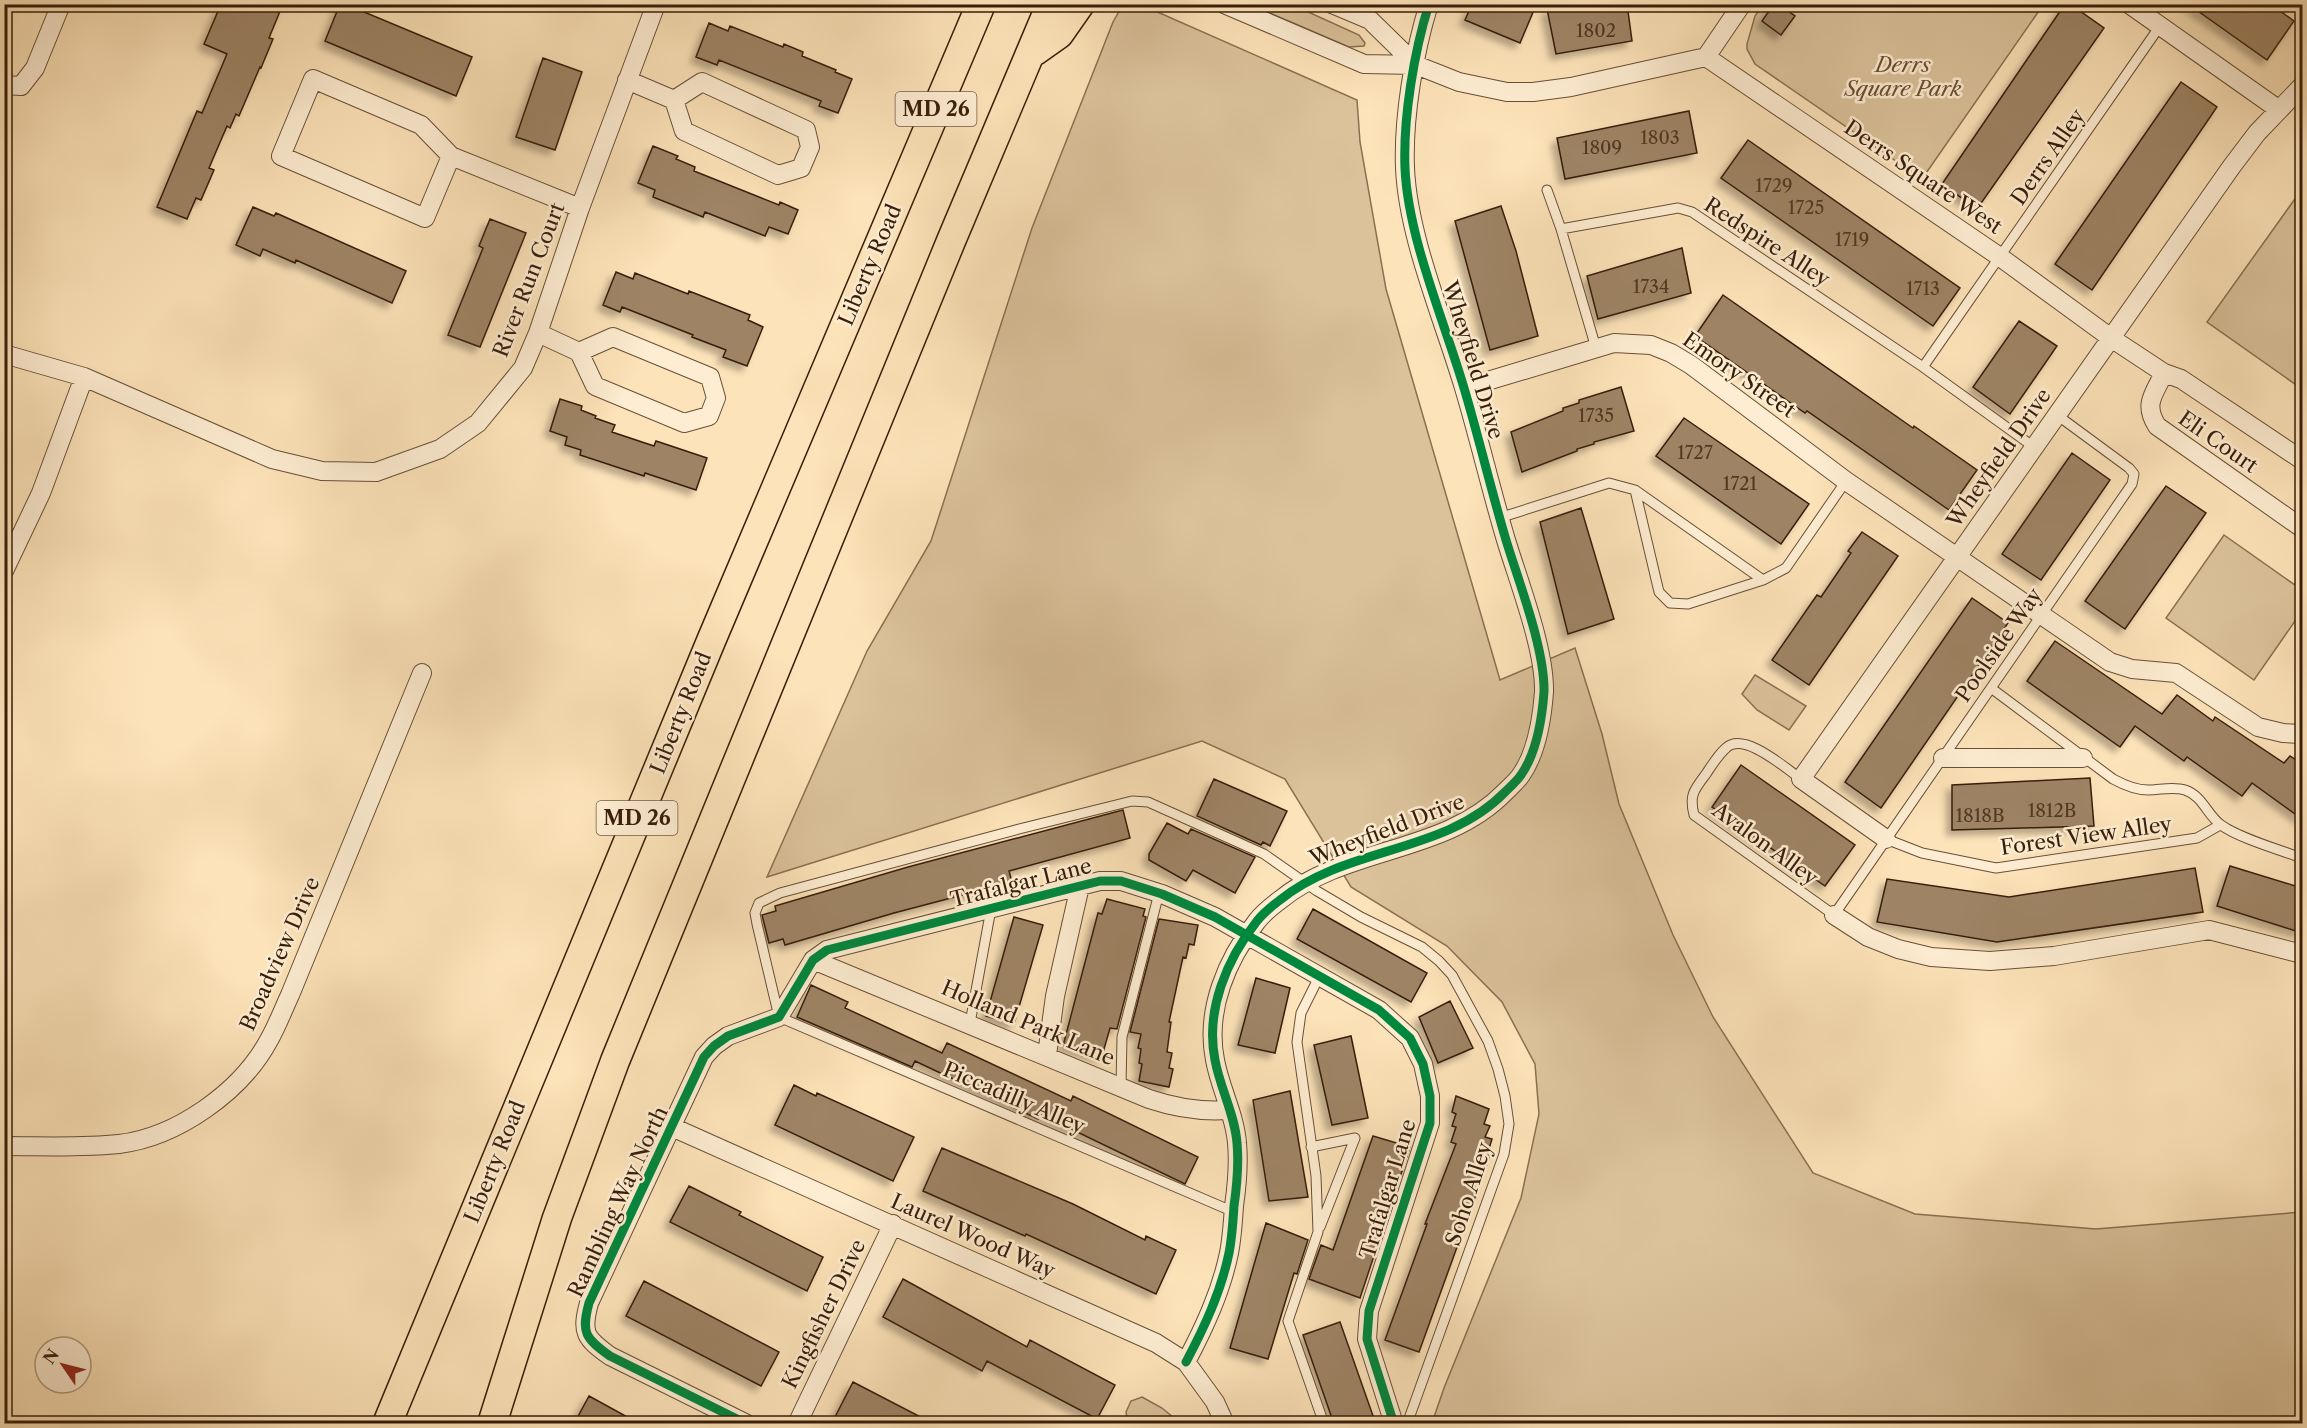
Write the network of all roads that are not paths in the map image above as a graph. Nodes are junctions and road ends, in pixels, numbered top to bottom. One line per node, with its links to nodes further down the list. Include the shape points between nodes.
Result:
1 (61, 4): 16 (street, via 35,69 21,86)
2 (656, 4): 15 (street, River Run Court)
3 (981, 4): 75 (main road, Liberty Road / MD 26, via 715,630)
4 (1052, 4): 12 (main road, MD 26)
5 (1080, 4): 12 (main road, via 1059,34)
6 (1224, 4): 14 (street, via 1364,64)
7 (1332, 4): 14 (street, via 1370,20)
8 (1429, 4): 14 (street, Wheyfield Drive)
9 (1742, 4): 13 (street)
10 (2129, 4): 11 (street)
11 (2160, 26): 19 (street); 24 (lane, Derrs Alley)
12 (1031, 54): 76 (main road, MD 26, via 615,1061 557,1218)
13 (1706, 57): 14 (street, via 1533,92 1479,87); 24 (street, Derrs Square West)
14 (1416, 65): 33 (street, Wheyfield Drive, via 1406,128 1405,170 1420,248)
15 (627, 80): 18 (street); 22 (street, River Run Court)
16 (4, 85)
17 (2302, 86): 19 (street, Wheyfield Drive)
18 (674, 100): 18 (street, via 702,82 806,130 810,147 801,168 778,175 684,131)
19 (2278, 109): 26 (street, Wheyfield Drive, via 2232,166)
20 (451, 156): 20 (street, via 421,125 313,79 281,156 425,218); 22 (street)
21 (1547, 190): 23 (lane)
22 (580, 208): 25 (street, River Run Court)
23 (1561, 229): 27 (lane); 30 (lane, Redspire Alley, via 1678,208 1692,212)
24 (2000, 257): 26 (street, Derrs Square West); 30 (lane, Derrs Alley)
25 (538, 333): 28 (street); 32 (street, River Run Court, via 523,368 478,423 440,450 376,472 322,471 272,459)
26 (2111, 338): 31 (street, Eli Court); 34 (street, Wheyfield Drive)
27 (1596, 348): 33 (street, Emory Street); 37 (street, Emory Street, via 1614,343 1651,345 1671,353)
28 (579, 352): 28 (street, via 595,386 684,423 709,416 716,398 710,377 614,337)
29 (4, 354): 32 (street, River Run Court)
30 (1923, 367): 35 (lane, Redspire Alley)
31 (2164, 373): 36 (street, Eli Court, via 2181,379); 40 (street, Eli Court, via 2149,405 2157,426)
32 (84, 377): 42 (street, via 41,493)
33 (1464, 388): 39 (street, Wheyfield Drive)
34 (2058, 415): 35 (street, Wheyfield Drive); 44 (lane, Poolside Way, via 2134,474 2132,484)
35 (2034, 447): 41 (street, Wheyfield Drive)
36 (2302, 460)
37 (1846, 481): 41 (street, Emory Street); 43 (lane, via 1786,568)
38 (1635, 490): 39 (lane, via 1609,483); 43 (lane); 43 (lane, via 1659,592 1670,603 1688,604)
39 (1499, 518): 54 (street, Wheyfield Drive, via 1539,650 1544,687 1542,716 1532,754 1521,775 1492,805 1466,823)
40 (2302, 528)
41 (1957, 558): 44 (street, Emory Street); 50 (street, Wheyfield Drive)
42 (4, 571)
43 (1763, 580)
44 (2041, 615): 46 (lane, Poolside Way); 47 (street, Emory Street, via 2110,662 2132,669 2176,673 2258,727)
45 (422, 673): 69 (street, Broadview Drive, via 290,994 268,1041 249,1068 192,1118 160,1134 120,1144)
46 (1991, 688): 48 (lane, Poolside Way); 49 (lane)
47 (2302, 734)
48 (1943, 758): 49 (street); 52 (lane, Poolside Way)
49 (2083, 758): 51 (lane, via 2129,787 2185,790 2198,798)
50 (1802, 779): 52 (street); 58 (lane, Avalon Alley, via 1749,744 1736,742 1726,747 1690,800 1694,815)
51 (2220, 825): 52 (lane, Forest View Alley, via 2196,838 1996,868 1922,854); 53 (lane)
52 (1886, 839): 58 (lane, Poolside Way)
53 (2302, 858)
54 (1304, 882): 59 (street, Wheyfield Drive, via 1259,917); 63 (lane, Soho Alley, via 1264,854 1148,802 1132,801 1019,829 780,893 759,903 755,913); 82 (lane, Soho Alley, via 1361,917 1422,947 1439,961 1452,975 1488,1041 1505,1096 1509,1124 1504,1154)
55 (1080, 886): 56 (street, Trafalgar Lane, via 1121,881); 57 (street, Trafalgar Lane); 65 (street, via 1055,996)
56 (1160, 893): 59 (street, Trafalgar Lane, via 1215,917); 66 (lane, via 1122,1036)
57 (991, 909): 61 (street, Trafalgar Lane, via 827,950); 64 (lane)
58 (1834, 915): 60 (street, via 1868,937 1931,957 1990,961 2054,956 2209,930)
59 (1246, 936): 62 (street, Trafalgar Lane); 67 (street, Wheyfield Drive, via 1228,966 1212,1029 1214,1058)
60 (2302, 954)
61 (813, 960): 63 (street); 64 (street, Holland Park Lane)
62 (1319, 977): 70 (lane, via 1301,1013 1297,1042); 81 (street, Trafalgar Lane, via 1379,1010 1410,1038 1423,1064 1430,1096 1430,1123 1369,1311 1367,1339)
63 (779, 1017): 68 (street, Rambling Way North, via 728,1036 714,1046 704,1057); 71 (lane, Piccadilly Alley)
64 (970, 1023): 65 (street, Holland Park Lane)
65 (1047, 1055): 66 (street, Holland Park Lane)
66 (1121, 1086): 67 (street, Holland Park Lane, via 1178,1108)
67 (1228, 1110): 71 (street, Wheyfield Drive, via 1237,1142)
68 (672, 1127): 72 (street, Laurel Wood Way); 77 (street, Rambling Way North, via 589,1303 583,1324 588,1337 610,1356)
69 (4, 1146)
70 (1311, 1147): 73 (lane); 73 (lane, via 1355,1138)
71 (1234, 1212): 74 (street, Wheyfield Drive, via 1230,1251 1221,1283)
72 (893, 1224): 74 (street, Laurel Wood Way, via 1125,1328); 78 (street, Kingfisher Drive)
73 (1318, 1232): 80 (lane, via 1288,1322)
74 (1186, 1362): 79 (street, Laurel Wood Way, via 1215,1402)
75 (387, 1424)
76 (492, 1424)
77 (747, 1424)
78 (797, 1424)
79 (1225, 1424)
80 (1324, 1424)
81 (1394, 1424)
82 (1407, 1424)

